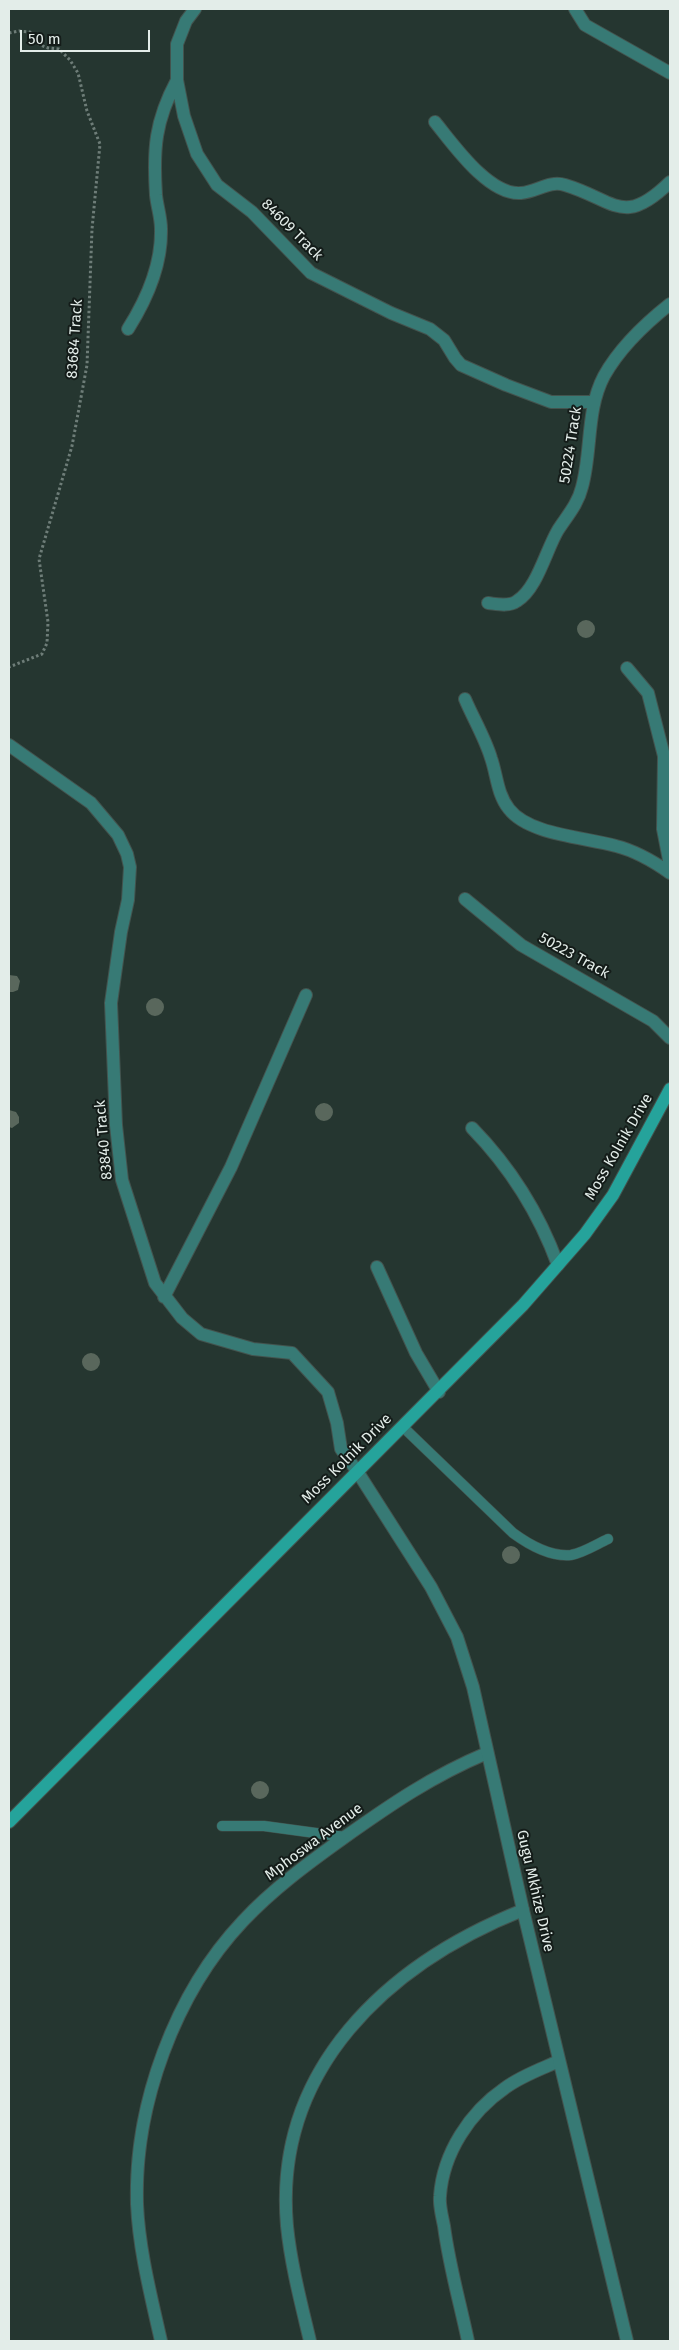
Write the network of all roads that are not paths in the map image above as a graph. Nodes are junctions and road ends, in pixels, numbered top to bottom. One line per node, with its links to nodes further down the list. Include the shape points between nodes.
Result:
1 (195, 9): 4 (street, 84609 Track, via 186,21 177,44)
2 (575, 9): 3 (street, via 585,25)
3 (670, 73)
4 (177, 80): 8 (street, via 163,105 158,123 156,180 161,229 155,269 142,307); 9 (street, 84609 Track, via 184,116 197,154 210,176 252,212 303,266 323,280 430,329 444,340 458,362 467,367 551,402)
5 (435, 122): 6 (street, via 481,174 495,185 516,194 554,183 628,209 656,196)
6 (670, 182)
7 (670, 304): 9 (street, 50224 Track, via 617,358 604,376)
8 (128, 329)
9 (594, 402): 10 (street, 50224 Track, via 586,471 573,509 558,530 522,598 510,605)
10 (488, 603)
11 (627, 668): 14 (street, via 648,693 664,756 663,829)
12 (465, 698): 15 (street, via 492,758 501,795 517,818 532,825 616,846 641,855)
13 (9, 745): 23 (street, 83840 Track, via 91,803 114,830 127,854 130,867 128,900 111,1003 116,1125 122,1180 130,1210 149,1268)
14 (670, 865)
15 (670, 873)
16 (465, 899): 18 (street, 50223 Track, via 521,945 653,1021)
17 (306, 994): 23 (street, via 231,1167)
18 (670, 1038)
19 (670, 1089): 21 (main road, Moss Kolnik Drive, via 613,1195)
20 (472, 1128): 21 (street, via 514,1177 549,1239)
21 (558, 1265): 24 (main road, Moss Kolnik Drive)
22 (378, 1266): 24 (street, via 416,1353)
23 (164, 1297): 26 (street, 83840 Track, via 201,1334 253,1349 292,1353 328,1392 341,1449)
24 (439, 1392): 25 (main road, Moss Kolnik Drive)
25 (403, 1427): 26 (main road, Moss Kolnik Drive); 27 (lane, via 525,1542 550,1552 572,1555)
26 (357, 1471): 28 (street, Gugu Mkhize Drive, via 431,1587 458,1637); 29 (main road, Moss Kolnik Drive)
27 (608, 1539)
28 (487, 1753): 31 (street, Mphoswa Avenue, via 447,1770); 32 (street, Gugu Mkhize Drive)
29 (9, 1822)
30 (222, 1826): 31 (lane, via 264,1826)
31 (345, 1837): 34 (street, Mphoswa Avenue, via 298,1871 243,1920 219,1948 179,2012 157,2069 144,2123 137,2204 142,2252)
32 (522, 1910): 33 (street, Gugu Mkhize Drive); 35 (street, via 487,1924 389,1988 338,2040 319,2071 305,2102 292,2146 287,2180 287,2225)
33 (559, 2061): 36 (street, via 504,2088 477,2113 457,2139 446,2164 440,2196 446,2245); 37 (street, Gugu Mkhize Drive)
34 (161, 2341)
35 (310, 2341)
36 (468, 2341)
37 (627, 2341)

